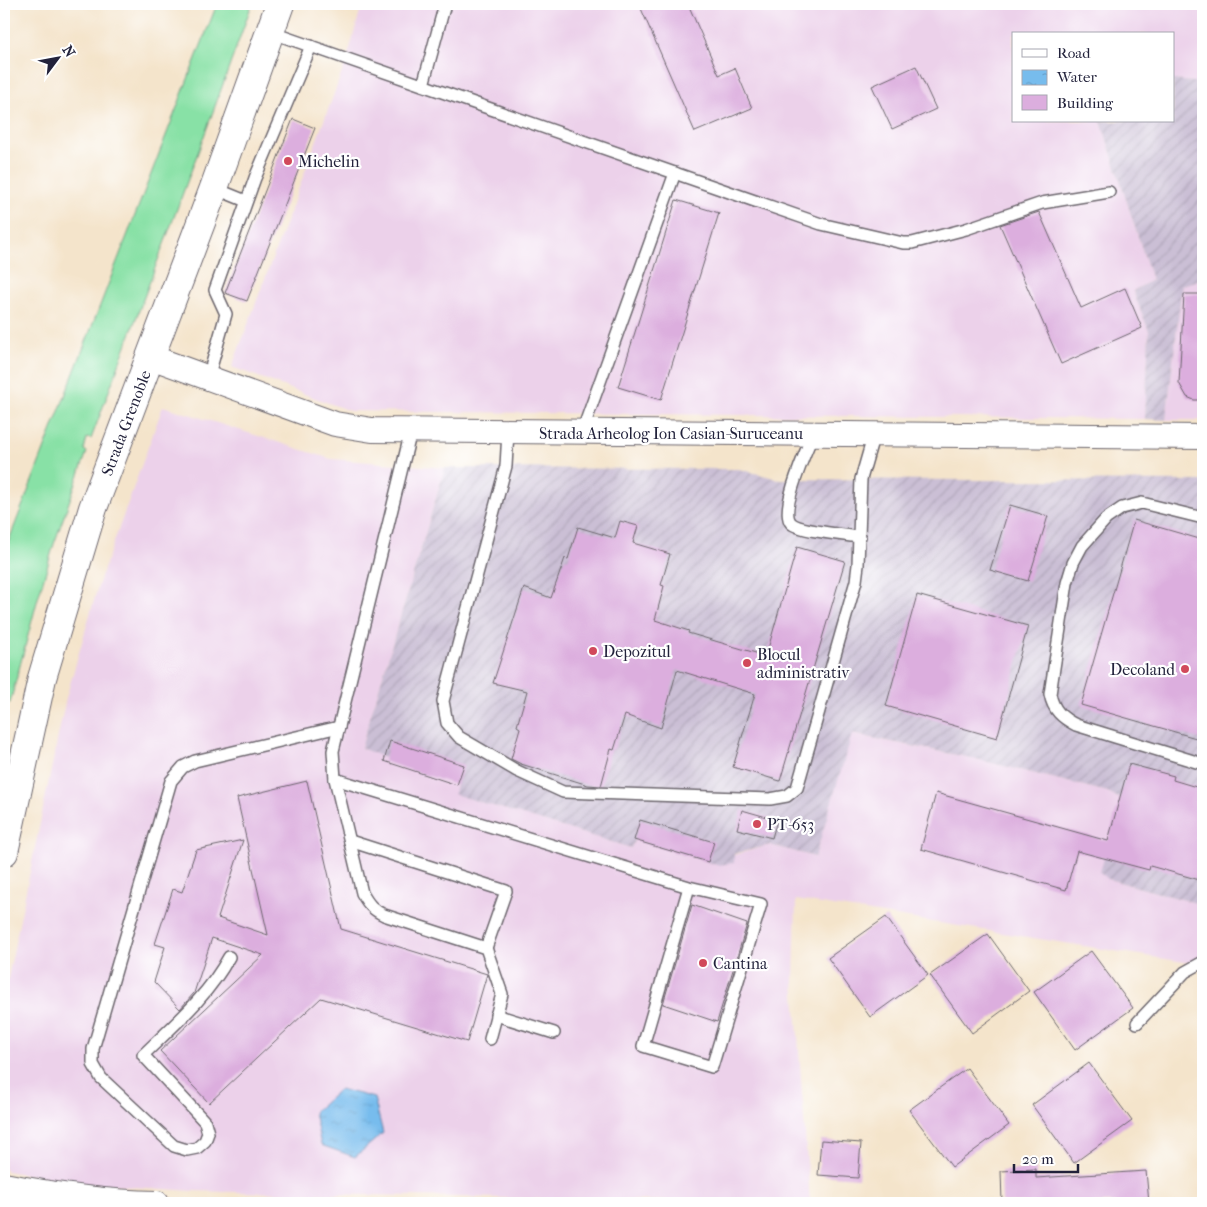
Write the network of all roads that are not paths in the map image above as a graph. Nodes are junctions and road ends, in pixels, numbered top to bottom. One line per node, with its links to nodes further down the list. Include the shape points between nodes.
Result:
1 (280, 4): 3 (main road, Strada Grenoble)
2 (445, 4): 5 (lane)
3 (270, 32): 4 (lane); 7 (main road, Strada Grenoble)
4 (311, 46): 5 (lane); 9 (lane)
5 (423, 85): 6 (lane)
6 (675, 173): 8 (lane, via 821,224 902,244 957,232 1042,203); 14 (lane)
7 (214, 188): 9 (lane); 10 (main road, Strada Grenoble)
8 (1110, 192)
9 (246, 201): 11 (lane, via 215,290 226,314)
10 (151, 357): 11 (street, Strada Arheolog Ion Casian-Suruceanu); 24 (main road, Strada Grenoble, via 93,508 63,606 42,678)
11 (208, 378): 12 (street, Strada Arheolog Ion Casian-Suruceanu, via 335,424 372,430)
12 (411, 431): 13 (street, Strada Arheolog Ion Casian-Suruceanu); 20 (lane)
13 (508, 432): 14 (street, Strada Arheolog Ion Casian-Suruceanu); 19 (lane, via 506,466 443,701 444,709 447,724 459,737 517,772 563,792 780,799 793,792 797,788 856,581)
14 (582, 432): 15 (street, Strada Arheolog Ion Casian-Suruceanu)
15 (813, 434): 16 (street, Strada Arheolog Ion Casian-Suruceanu); 19 (lane, via 797,474 787,510 788,518 804,528)
16 (874, 434): 17 (street, Strada Arheolog Ion Casian-Suruceanu); 19 (lane, via 861,479)
17 (1203, 437)
18 (1203, 518): 21 (lane, via 1142,503 1122,508 1106,519 1082,546 1067,583 1050,694 1052,704 1064,718 1076,724)
19 (860, 537)
20 (339, 727): 22 (lane, via 333,751); 27 (lane, via 195,761 183,767 170,781 93,1049 92,1064 101,1078 174,1146 187,1150 197,1148 205,1141 208,1133 205,1122 143,1055 204,996)
21 (1203, 764)
22 (335, 779): 23 (lane); 25 (lane)
23 (350, 841): 26 (lane, via 362,893 376,911); 26 (lane, via 506,890)
24 (4, 852)
25 (689, 887): 25 (lane, via 761,904 712,1067 643,1046)
26 (486, 948): 29 (lane, via 502,994)
27 (229, 957)
28 (1203, 962): 30 (lane, via 1185,972)
29 (496, 1015): 31 (lane); 32 (lane)
30 (1137, 1022)
31 (554, 1033)
32 (490, 1039)
33 (4, 1186): 34 (street, via 128,1203)
34 (157, 1203)

